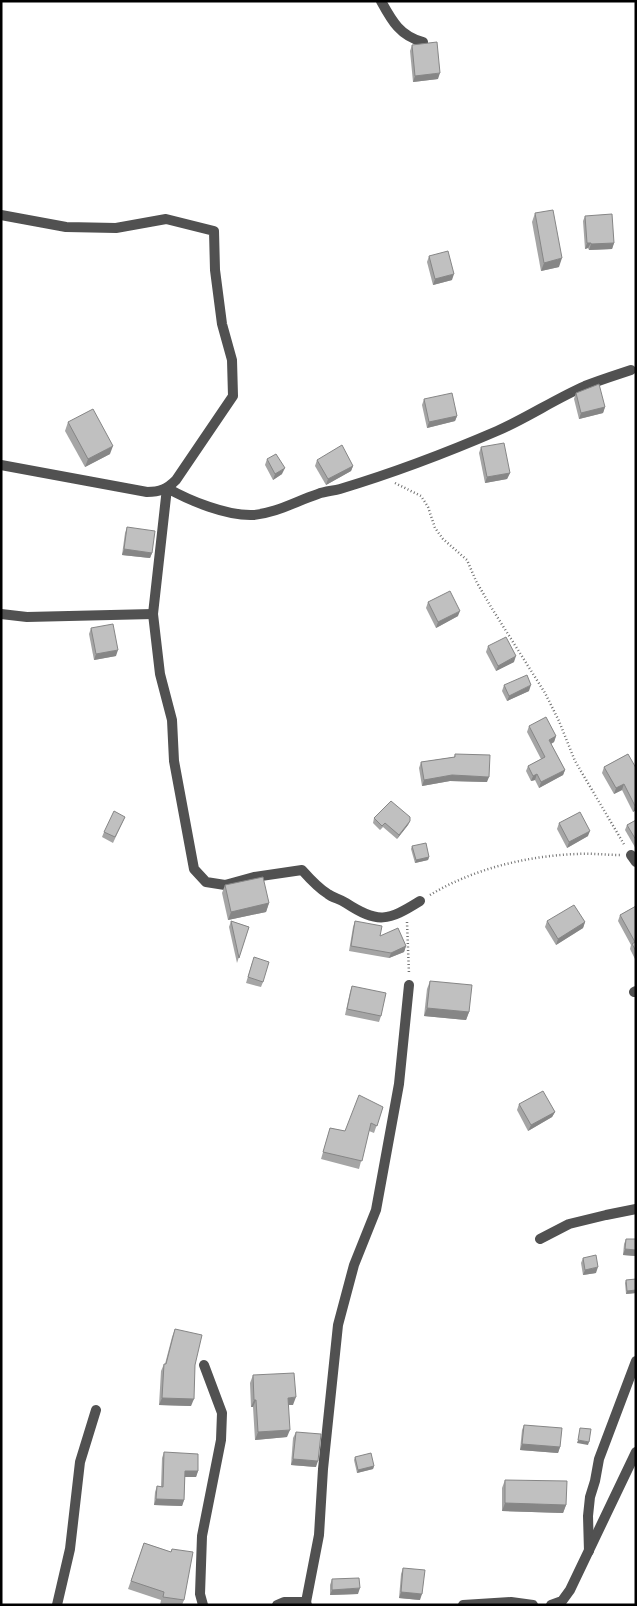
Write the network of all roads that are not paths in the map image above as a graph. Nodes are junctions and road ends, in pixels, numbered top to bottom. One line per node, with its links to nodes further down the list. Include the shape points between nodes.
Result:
1 (381, 1): 2 (street, via 392,22 409,38)
2 (423, 42)
3 (1, 215): 6 (street, via 66,227 116,228 166,218 214,231 215,270 222,324 232,360 233,396 176,480)
4 (631, 370): 6 (street, via 584,386 495,432 384,474 304,498 290,506 252,515 210,507)
5 (1, 465): 6 (street, via 147,492)
6 (167, 488): 8 (street)
7 (1, 614): 8 (street, via 27,617)
8 (153, 614): 9 (street, via 160,674 172,720 174,762 194,869 200,876 206,882 225,885 254,876 302,870 329,895 375,918 399,915)
9 (420, 901)
10 (409, 985): 18 (street, via 399,1084 376,1210 354,1265 338,1325 322,1469 319,1535)
11 (636, 1209): 12 (street, via 569,1224)
12 (540, 1239)
13 (636, 1361): 17 (street, via 599,1458 590,1497)
14 (204, 1365): 20 (street, via 222,1413 221,1440 202,1536 200,1594)
15 (96, 1410): 19 (street, via 80,1462 70,1549)
16 (636, 1452): 17 (street)
17 (589, 1551): 24 (street, via 570,1590 562,1600)
18 (307, 1603): 21 (street)
19 (57, 1605)
20 (203, 1605)
21 (276, 1605)
22 (464, 1605): 23 (street, via 511,1602)
23 (533, 1605)
24 (551, 1605)

